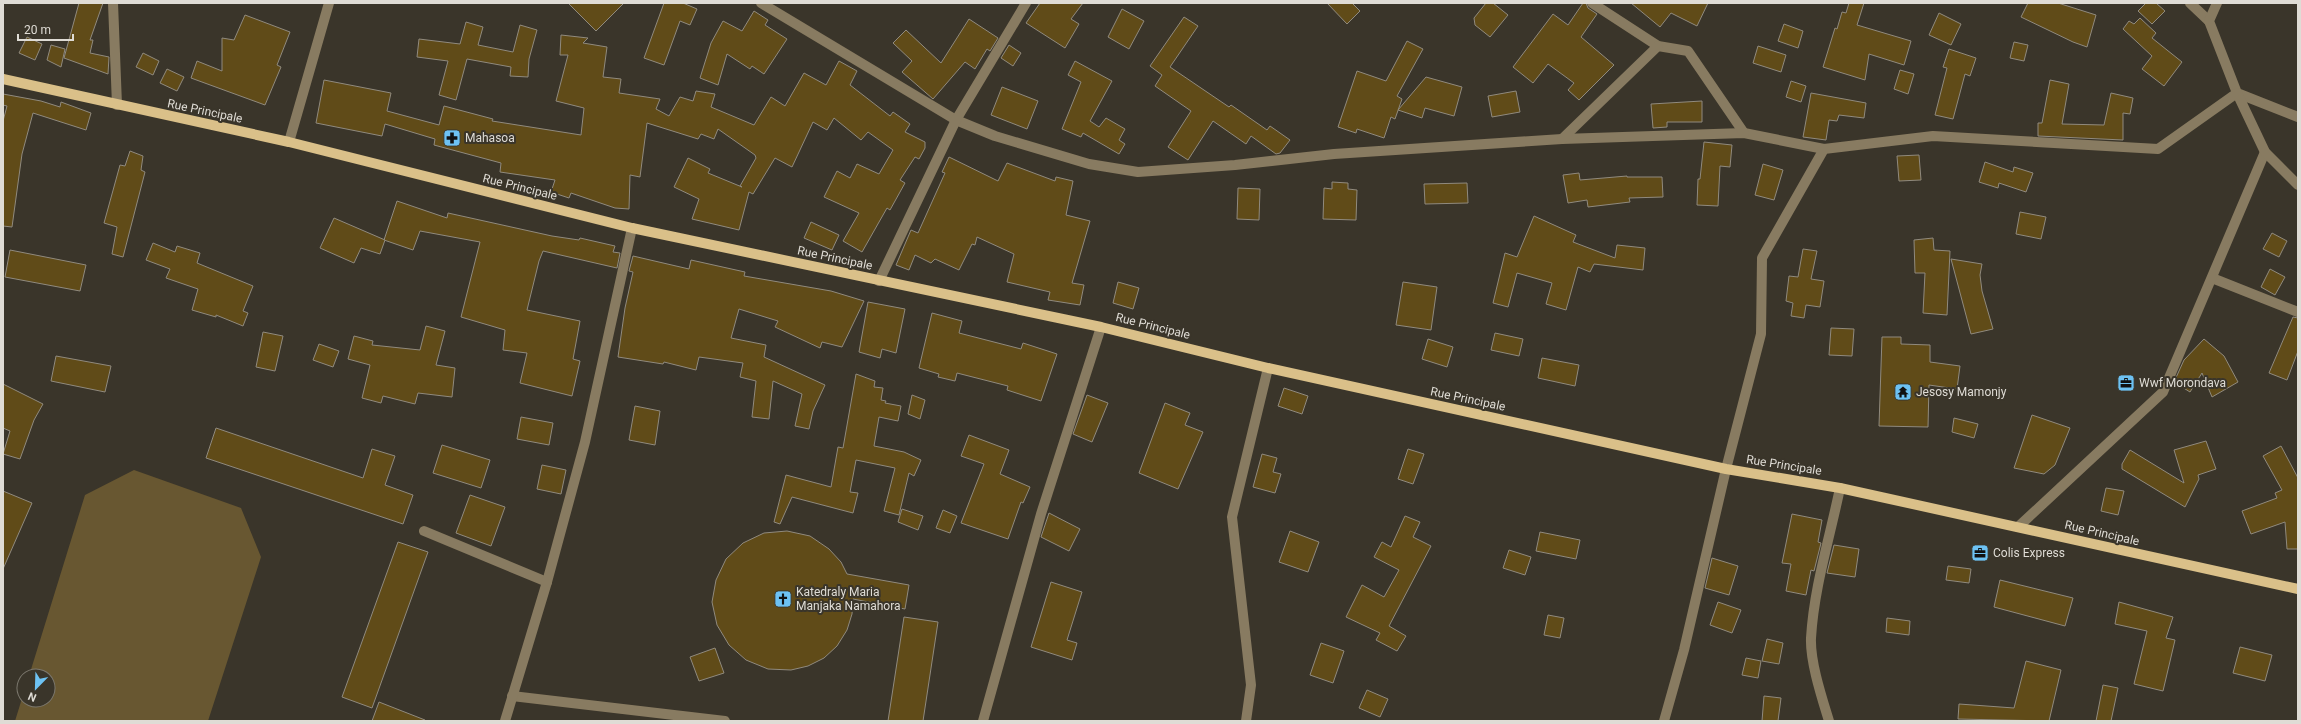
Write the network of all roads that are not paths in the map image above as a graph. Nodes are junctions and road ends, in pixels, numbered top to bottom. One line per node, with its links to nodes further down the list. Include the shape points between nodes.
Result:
1 (113, 3): 12 (street)
2 (329, 3): 17 (street)
3 (761, 3): 14 (street)
4 (1026, 3): 14 (street)
5 (1592, 3): 9 (street)
6 (2190, 3): 8 (street)
7 (2217, 3): 8 (street)
8 (2209, 21): 11 (street)
9 (1658, 46): 15 (street, via 1688,51); 16 (street)
10 (3, 79): 12 (main road, Rue Principale)
11 (2237, 93): 13 (street); 18 (street, via 2158,148 1933,136); 19 (street)
12 (117, 105): 17 (main road, Rue Principale)
13 (2298, 117)
14 (956, 120): 16 (street, via 995,136 1089,164 1138,172 1334,154); 23 (street)
15 (1744, 133): 16 (street); 18 (street)
16 (1562, 139)
17 (289, 142): 21 (main road, Rue Principale)
18 (1824, 148): 27 (street, via 1762,258 1762,334)
19 (2265, 152): 20 (street); 22 (street)
20 (2298, 185)
21 (632, 228): 23 (main road, Rue Principale); 31 (street, via 585,442)
22 (2212, 278): 24 (street); 29 (street, via 2163,392)
23 (879, 281): 25 (main road, Rue Principale)
24 (2298, 312)
25 (1101, 327): 26 (main road, Rue Principale); 36 (street, via 1041,514)
26 (1268, 368): 27 (main road, Rue Principale); 37 (street, via 1232,517 1251,685)
27 (1726, 469): 28 (main road, Rue Principale); 38 (street, via 1684,650)
28 (1840, 488): 29 (main road, Rue Principale); 39 (street, via 1832,530 1825,548 1811,639 1818,683)
29 (2018, 527): 32 (main road, Rue Principale)
30 (424, 531): 31 (street)
31 (547, 582): 33 (street)
32 (2298, 589)
33 (512, 696): 34 (street); 35 (street)
34 (504, 721)
35 (726, 721)
36 (983, 721)
37 (1246, 721)
38 (1664, 721)
39 (1829, 721)

